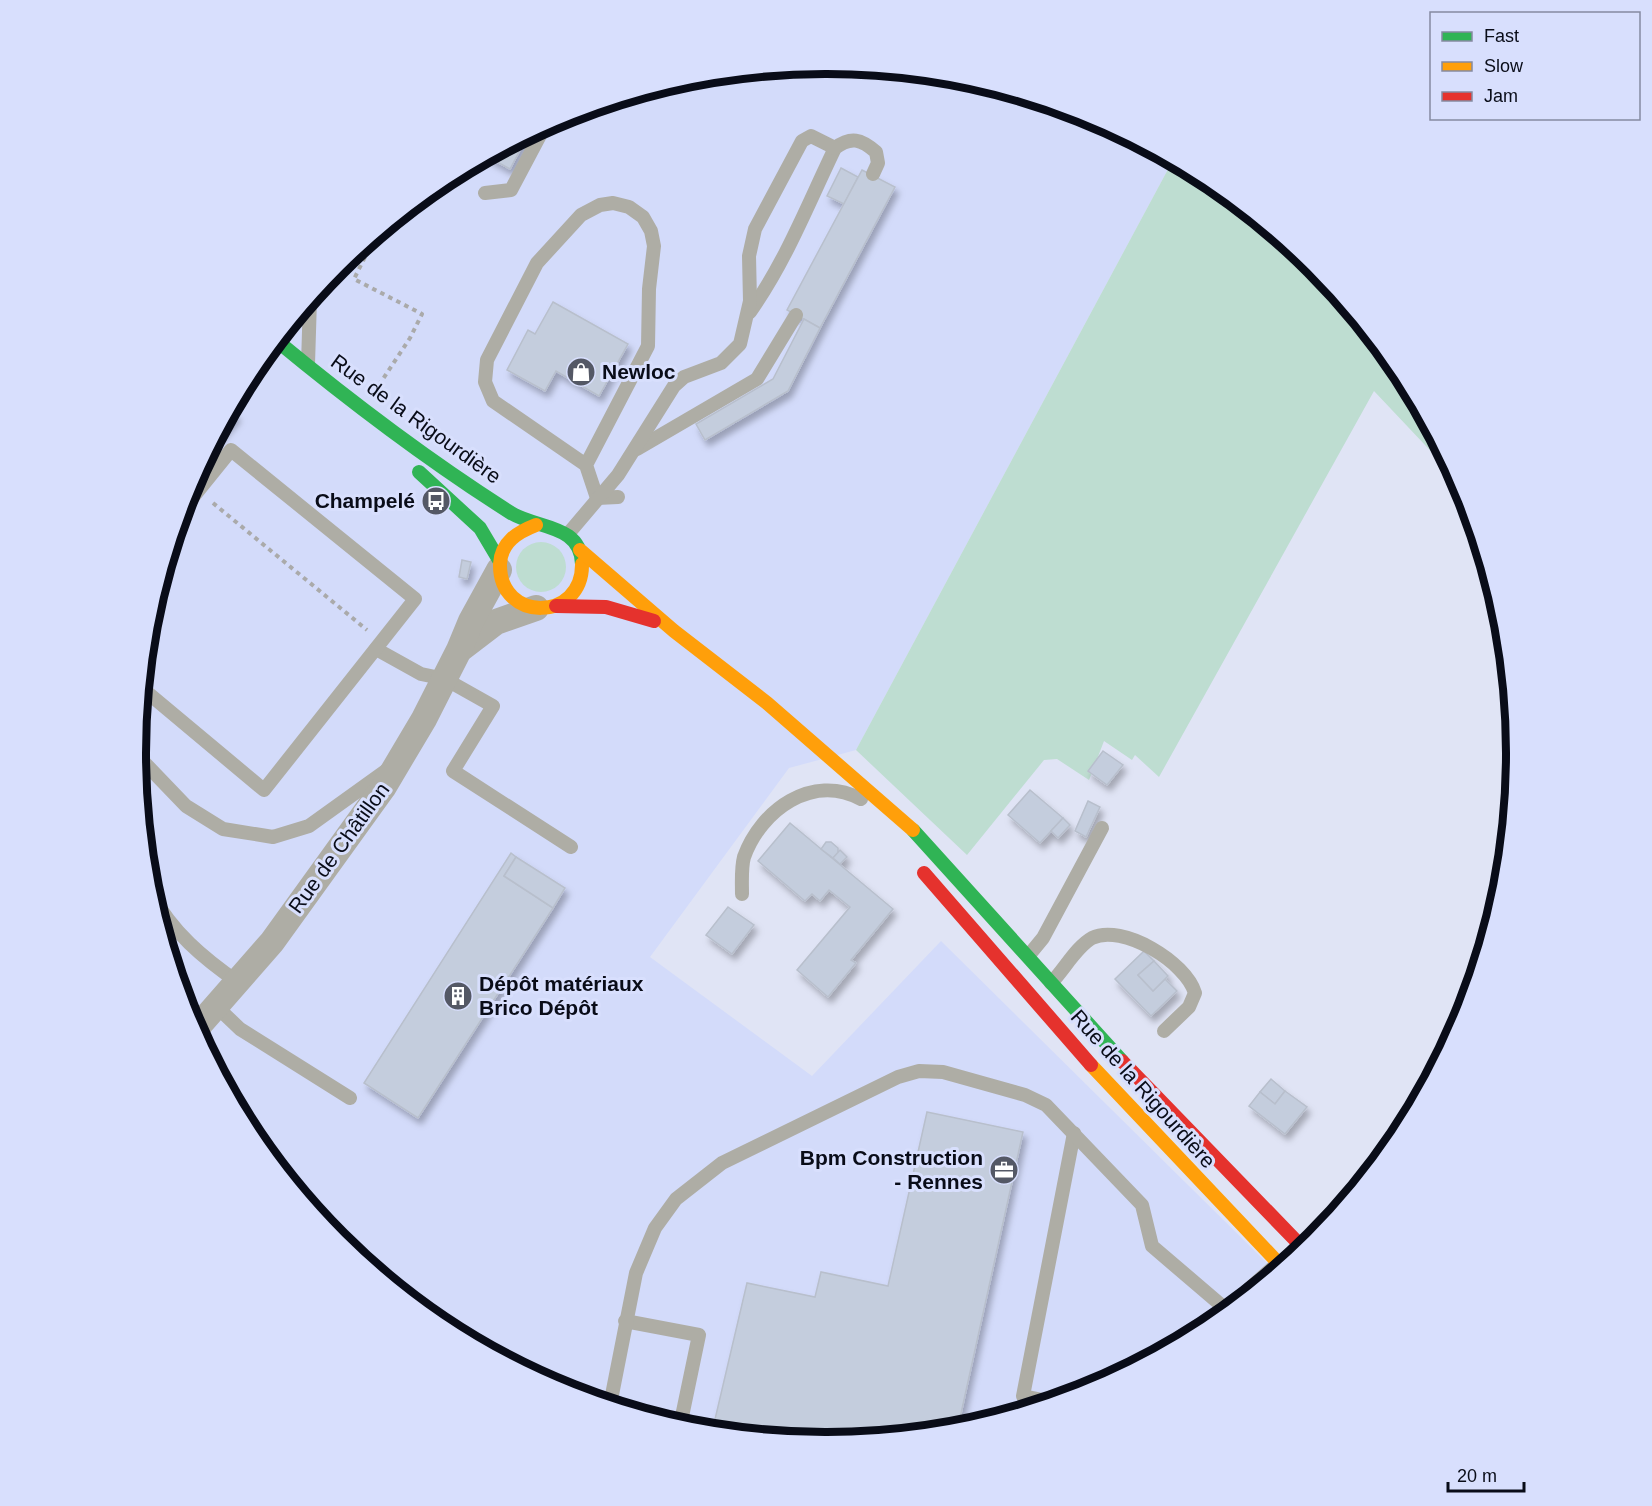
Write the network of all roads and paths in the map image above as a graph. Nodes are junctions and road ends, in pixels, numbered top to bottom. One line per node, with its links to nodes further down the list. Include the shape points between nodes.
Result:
1 (539, 138): 4 (lane, via 511,190)
2 (835, 148): 3 (lane, via 846,140 866,144 876,152 878,163); 8 (lane, via 770,283); 8 (lane, via 811,136 802,141 755,230 749,256)
3 (873, 174)
4 (485, 193)
5 (367, 252): 12 (path, via 354,279 422,314)
6 (310, 312): 11 (lane)
7 (796, 315): 14 (lane, via 757,380)
8 (747, 316): 14 (lane, via 735,351 714,367 678,381)
9 (282, 345): 11 (street, Rue de la Rigourdière)
10 (275, 356): 13 (street, Rue de la Rigourdière)
11 (308, 366): 12 (street, Rue de la Rigourdière)
12 (363, 408): 20 (street, Rue de la Rigourdière, via 498,504)
13 (395, 451)
14 (635, 451): 19 (lane)
15 (411, 465): 23 (street, Rue de la Rigourdière, via 480,528)
16 (586, 465): 16 (lane, via 493,401 484,382 487,360 537,263 581,215 613,203 629,207 643,217 651,231 654,246 648,346); 19 (lane)
17 (199, 491): 26 (path); 26 (lane, via 231,450 415,599)
18 (618, 497): 19 (lane)
19 (597, 498): 21 (lane)
20 (536, 525): 21 (street); 23 (street, via 512,536)
21 (568, 534): 22 (street)
22 (580, 550): 24 (street, via 580,583 574,593); 25 (street, Rue de la Rigourdière)
23 (499, 565): 24 (street, via 501,579 511,596 518,602); 27 (street, Rue de Châtillon)
24 (546, 607): 25 (street, Rue de la Rigourdière, via 616,607); 27 (street, Rue de Châtillon, via 496,622)
25 (674, 631): 30 (street, Rue de la Rigourdière)
26 (380, 644): 28 (lane, via 421,674); 29 (lane, via 264,790)
27 (459, 650): 28 (street, Rue de Châtillon)
28 (445, 679): 31 (street, Rue de Châtillon); 36 (lane, via 493,706 453,771)
29 (149, 694)
30 (809, 740): 33 (street, Rue de la Rigourdière); 38 (street, Rue de la Rigourdière, via 909,826)
31 (399, 762): 32 (lane, via 309,826 273,837 223,829 186,806); 43 (street, Rue de Châtillon)
32 (147, 765)
33 (852, 794): 34 (street, Rue de la Rigourdière); 38 (lane, Rue de la Rigourdière, via 872,805 936,869); 39 (lane, via 827,789 802,794 778,807 756,830 743,859)
34 (870, 815)
35 (1102, 828): 42 (lane, via 1043,938)
36 (571, 847)
37 (913, 861): 41 (street, Rue de la Rigourdière)
38 (970, 890): 42 (street, Rue de la Rigourdière)
39 (742, 894)
40 (168, 919): 43 (lane, via 210,963)
41 (978, 934): 42 (lane, Rue de la Rigourdière); 51 (street, Rue de la Rigourdière, via 1118,1096)
42 (1023, 959): 44 (street, Rue de la Rigourdière)
43 (239, 983): 45 (street, Rue de Châtillon)
44 (1051, 983): 47 (lane, via 1091,939 1103,935 1148,946 1184,972 1195,993 1189,1007); 50 (street, Rue de la Rigourdière)
45 (217, 1007): 46 (street, Rue de Châtillon); 48 (lane, via 240,1029)
46 (202, 1022)
47 (1164, 1030)
48 (350, 1098)
49 (1074, 1133): 52 (lane, via 1142,1205 1152,1246); 53 (lane, via 1046,1105 1025,1095 943,1072 919,1071 898,1077 722,1162 676,1199 651,1237 636,1273); 55 (lane, via 1023,1396)
50 (1296, 1242)
51 (1277, 1261)
52 (1221, 1305)
53 (625, 1321): 54 (lane); 56 (lane, via 699,1335)
54 (611, 1397)
55 (1036, 1399)
56 (682, 1416)

